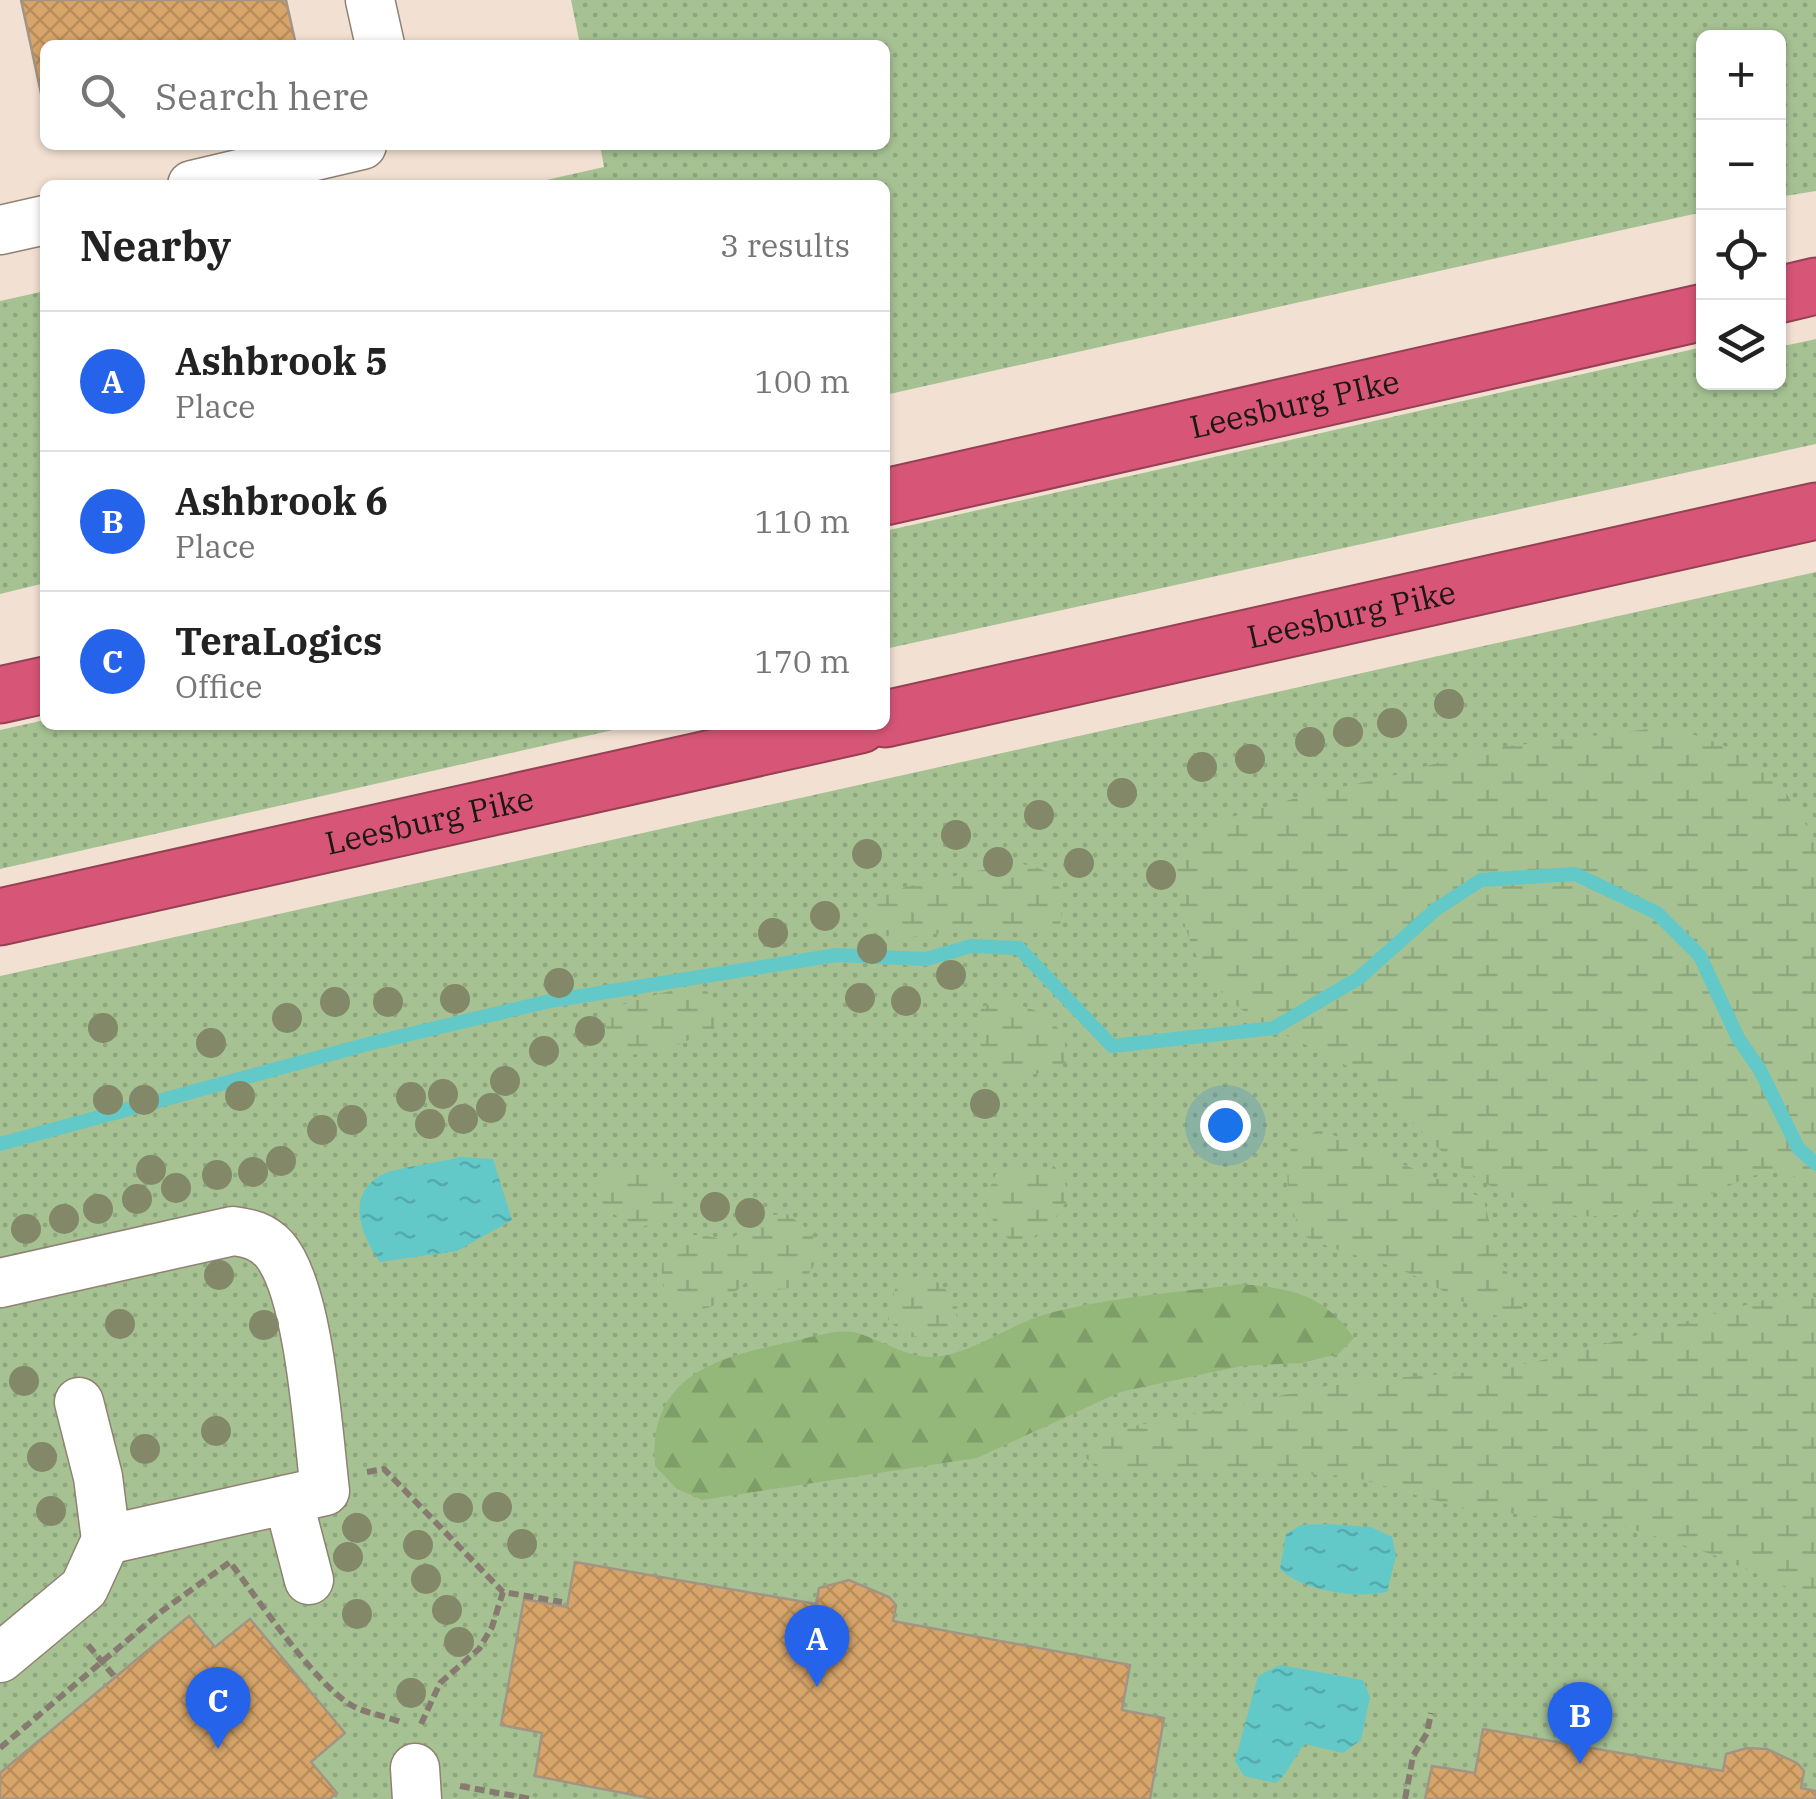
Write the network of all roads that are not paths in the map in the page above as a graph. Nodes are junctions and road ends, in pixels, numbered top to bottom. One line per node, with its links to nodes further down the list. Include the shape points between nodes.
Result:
1 (370, 0): 2 (lane)
2 (379, 40)
3 (341, 150): 4 (lane)
4 (213, 180)
5 (40, 221): 6 (lane)
6 (0, 230)
7 (1816, 286): 8 (highway)
8 (1786, 293)
9 (1696, 314): 10 (highway, Leesburg PIke)
10 (890, 496)
11 (1816, 512): 14 (highway, Leesburg Pike)
12 (40, 686): 13 (highway)
13 (0, 695)
14 (890, 719)
15 (838, 730): 16 (highway, Leesburg Pike)
16 (0, 917)
17 (0, 1284): 19 (lane, via 233,1231 255,1234 274,1249 298,1296)
18 (79, 1402): 20 (lane)
19 (306, 1490): 20 (lane); 21 (lane)
20 (106, 1540): 22 (lane, via 84,1588)
21 (309, 1580)
22 (0, 1658)

